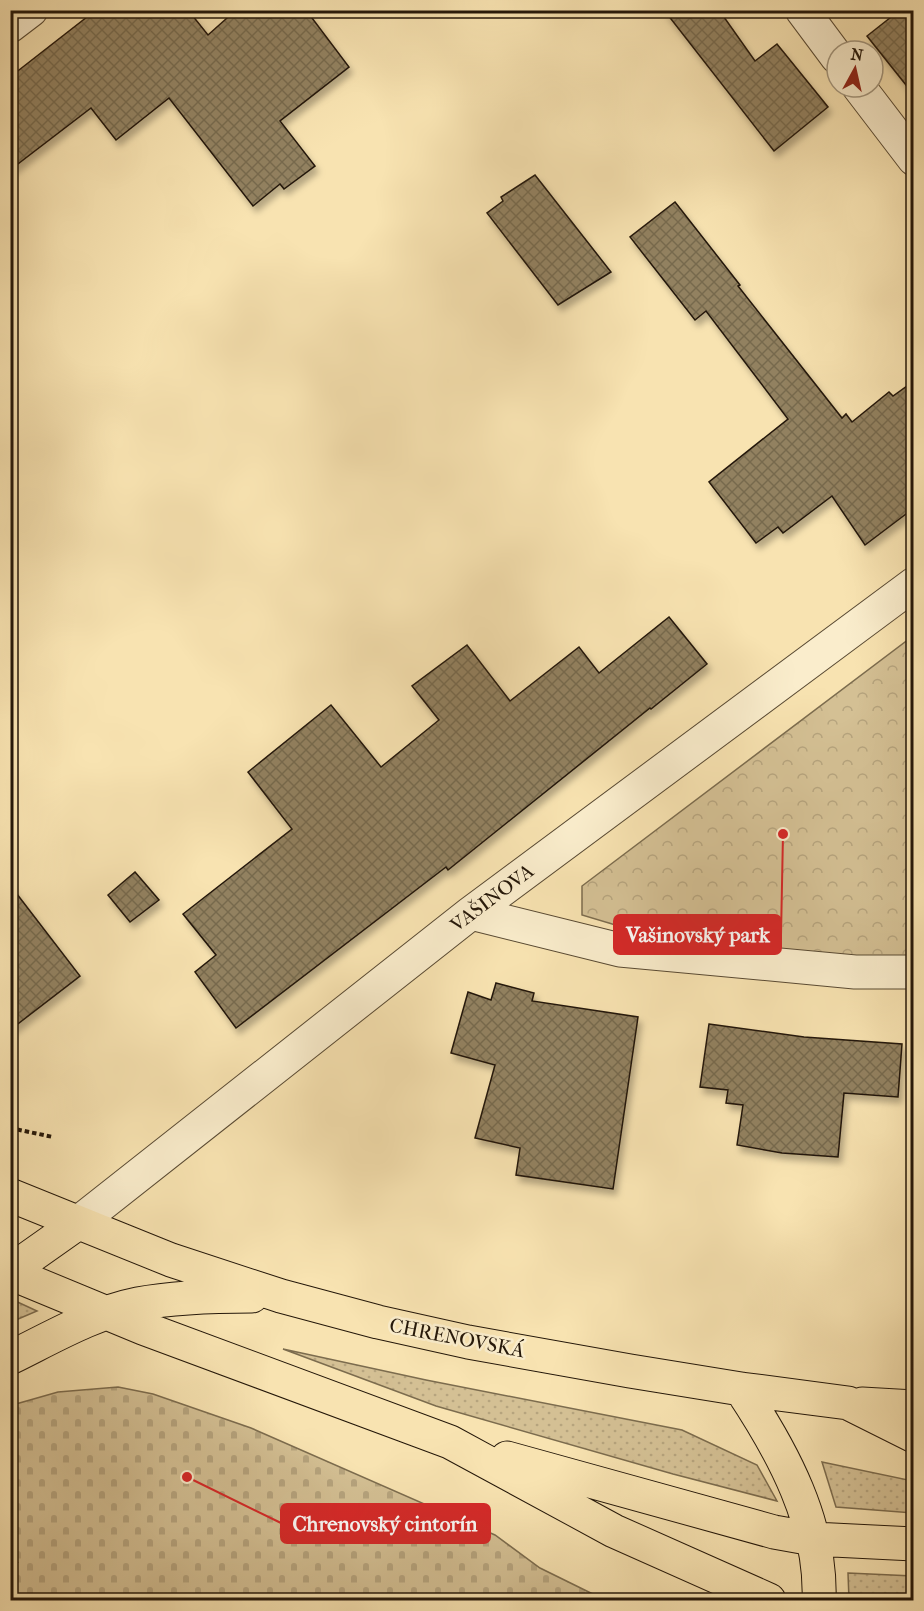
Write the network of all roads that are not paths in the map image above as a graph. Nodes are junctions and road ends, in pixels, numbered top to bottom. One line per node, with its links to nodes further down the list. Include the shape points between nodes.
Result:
1 (802, 10): 2 (street)
2 (825, 41)
3 (868, 99): 4 (street)
4 (914, 159)
5 (914, 584): 6 (street, VAŠINOVA)
6 (471, 913): 7 (street, via 620,950 855,972); 9 (street, VAŠINOVA)
7 (914, 972)
8 (10, 1195): 9 (main road, CHRENOVSKÁ)
9 (78, 1223): 10 (main road); 11 (main road, CHRENOVSKÁ, via 171,1260)
10 (10, 1272): 12 (main road)
11 (281, 1296): 12 (main road, via 214,1296 137,1304); 14 (main road, CHRENOVSKÁ, via 468,1342)
12 (106, 1314): 13 (main road); 18 (main road)
13 (10, 1358)
14 (741, 1389): 15 (main road, CHRENOVSKÁ); 19 (main road, via 764,1423 799,1494)
15 (848, 1404): 16 (main road); 17 (main road, CHRENOVSKÁ)
16 (914, 1407)
17 (914, 1436)
18 (450, 1442): 19 (main road, via 774,1532); 21 (main road, via 614,1531)
19 (813, 1539): 20 (main road); 22 (main road)
20 (914, 1544)
21 (769, 1600)
22 (819, 1600)

